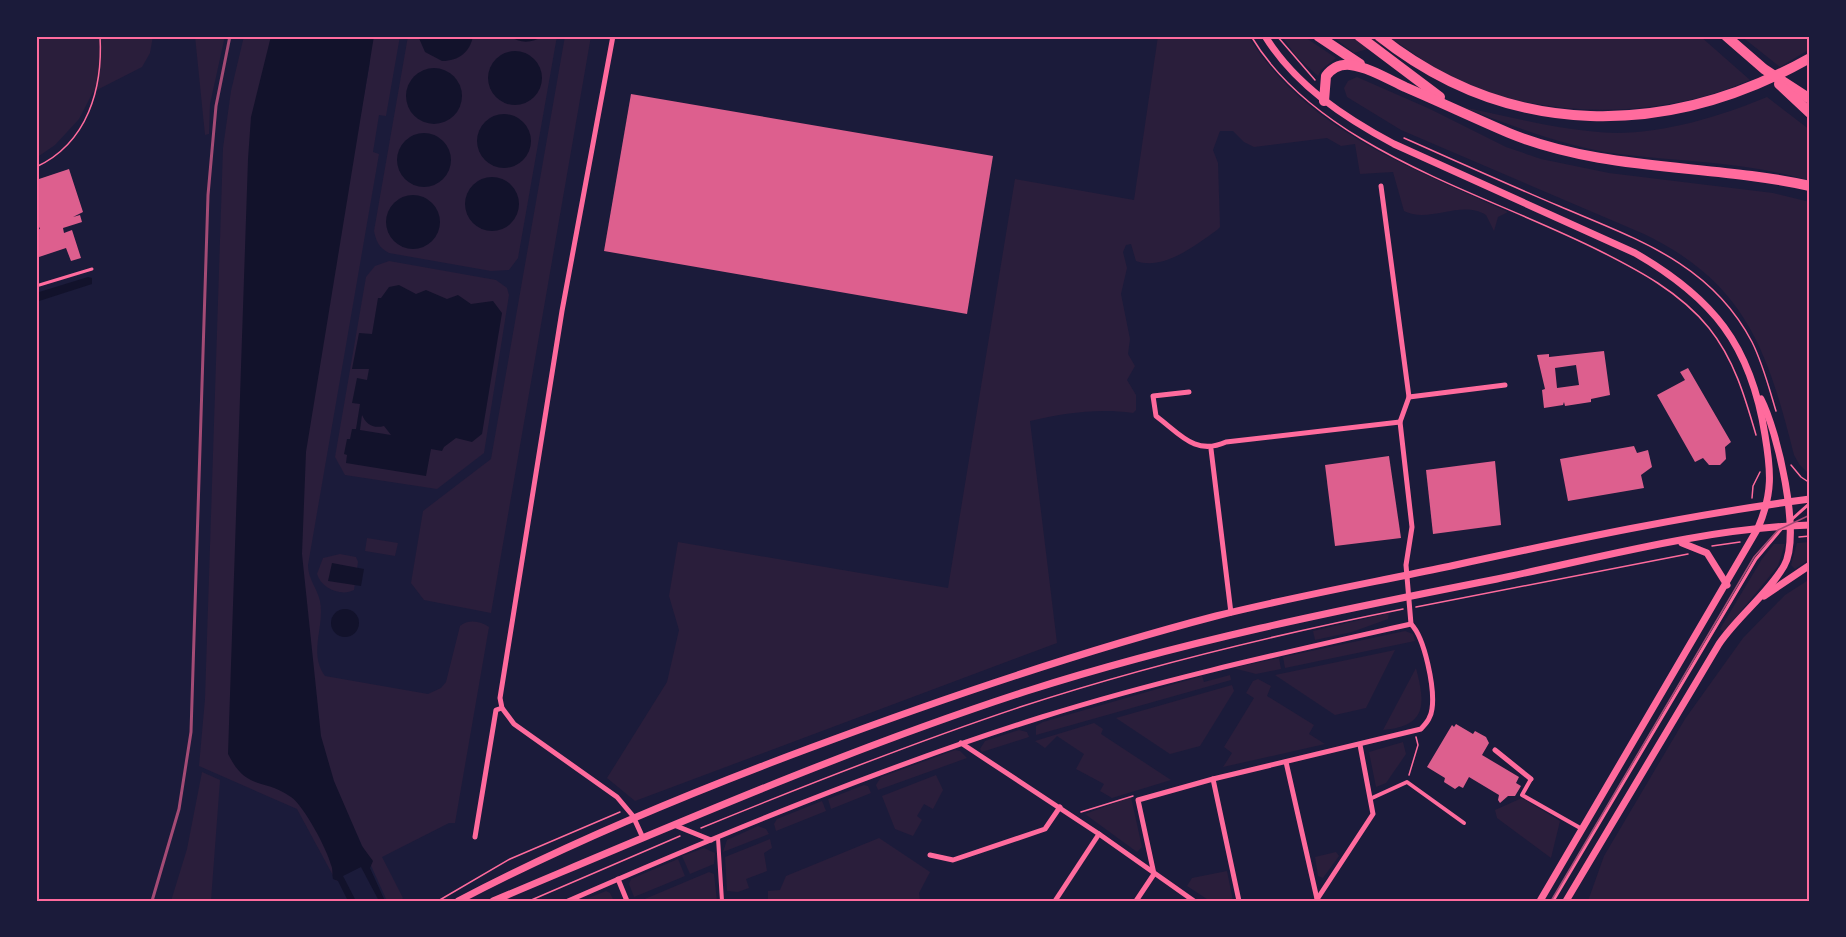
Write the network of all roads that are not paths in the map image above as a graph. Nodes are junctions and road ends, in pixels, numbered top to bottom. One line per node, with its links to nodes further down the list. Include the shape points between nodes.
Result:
1 (613, 36): 40 (street, via 500,686)
2 (1265, 36): 11 (street, via 1276,54)
3 (1318, 36): 9 (highway)
4 (1359, 36): 13 (highway, via 1438,96)
5 (1379, 36): 7 (highway, via 1455,84 1487,96 1574,116 1618,117 1683,108 1732,95)
6 (1726, 36): 8 (highway)
7 (1810, 58)
8 (1764, 69): 10 (highway); 12 (highway)
9 (1380, 76): 11 (highway, via 1357,67 1338,66 1326,76); 13 (highway)
10 (1810, 99)
11 (1324, 101): 19 (street, via 1394,144 1635,253 1668,272 1707,305 1731,334)
12 (1810, 113)
13 (1491, 124): 15 (highway, via 1545,145 1577,152)
14 (1381, 186): 21 (street)
15 (1810, 186)
16 (92, 269): 17 (lane)
17 (36, 286)
18 (1505, 386): 21 (street)
19 (1756, 391): 25 (street, via 1770,415); 27 (street, via 1771,484)
20 (1189, 392): 23 (street, via 1152,396 1156,416 1194,445)
21 (1409, 398): 22 (street)
22 (1400, 422): 23 (street, via 1227,442); 34 (street, via 1412,520)
23 (1211, 449): 38 (street)
24 (1810, 498): 25 (street)
25 (1787, 502): 27 (street); 28 (street)
26 (1810, 503): 28 (lane)
27 (1768, 504): 30 (street); 34 (street, via 1674,519)
28 (1788, 524): 29 (street); 30 (street); 31 (lane); 31 (lane); 37 (street, via 1789,556)
29 (1810, 525)
30 (1758, 528): 32 (street); 35 (street)
31 (1772, 539): 72 (lane, via 1756,559)
32 (1680, 542): 35 (street, via 1703,549); 36 (street)
33 (1810, 565): 37 (street)
34 (1407, 575): 36 (street); 38 (street)
35 (1727, 585): 52 (street)
36 (1408, 596): 39 (street); 51 (street, via 1222,637 1030,690 894,737)
37 (1750, 606): 73 (street, via 1719,644)
38 (1230, 613): 49 (street, via 1001,678)
39 (1411, 624): 41 (street, via 1195,674); 42 (street, via 1422,642 1432,697 1428,721 1416,732)
40 (502, 708): 49 (street, via 514,724 617,797); 54 (street, via 496,710)
41 (962, 743): 48 (street); 56 (street)
42 (1360, 746): 44 (street); 47 (street)
43 (1495, 750): 46 (street)
44 (1286, 762): 45 (street); 61 (street)
45 (1213, 779): 59 (street, via 1138,800); 70 (street)
46 (1531, 779): 52 (street, via 1522,795)
47 (1372, 798): 50 (street, via 1407,782); 61 (street, via 1373,814)
48 (1060, 807): 53 (street); 58 (street, via 1045,829 953,860)
49 (633, 816): 55 (street); 62 (street, via 520,867)
50 (1464, 823)
51 (674, 825): 55 (street); 57 (street)
52 (1583, 830): 71 (street)
53 (1099, 834): 59 (street); 67 (street)
54 (475, 837)
55 (643, 838): 63 (street)
56 (718, 838): 57 (street); 66 (street)
57 (711, 840): 60 (street)
58 (930, 855)
59 (1154, 874): 68 (street); 69 (street)
60 (618, 879): 64 (street); 65 (street)
61 (1316, 900)
62 (458, 901)
63 (493, 901)
64 (568, 901)
65 (627, 901)
66 (722, 901)
67 (1055, 901)
68 (1136, 901)
69 (1194, 901)
70 (1239, 901)
71 (1540, 901)
72 (1554, 901)
73 (1566, 901)

